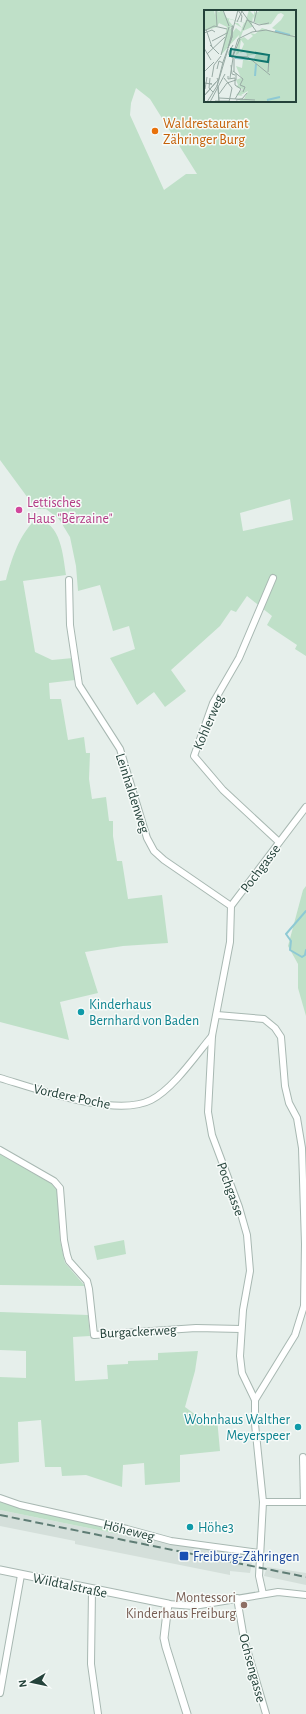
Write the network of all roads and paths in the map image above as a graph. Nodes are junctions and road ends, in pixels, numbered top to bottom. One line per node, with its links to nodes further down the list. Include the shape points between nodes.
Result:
1 (273, 578): 4 (street, Kohlerweg, via 239,658 213,704 194,756 223,790)
2 (68, 580): 5 (street, Leinhaldenweg, via 70,625 78,685 120,749 147,838 154,851 164,860)
3 (306, 807): 4 (street, Pochgasse)
4 (279, 842): 5 (street, Pochgasse)
5 (231, 906): 6 (street, Pochgasse, via 230,942)
6 (217, 1015): 7 (street, Pochgasse); 11 (street, via 264,1019 281,1037 285,1086 289,1103 297,1118 302,1148 304,1306 294,1335)
7 (212, 1036): 8 (street, Vordere Poche, via 165,1089 152,1100 140,1104 103,1104 45,1092); 10 (street, Pochgasse, via 208,1112 212,1135 247,1235 250,1271)
8 (0, 1078)
9 (0, 1150): 10 (street, Burgackerweg, via 54,1181 60,1188 67,1255 86,1281 94,1335 196,1328)
10 (241, 1329): 11 (street, Pochgasse, via 242,1373)
11 (255, 1400): 14 (street, Pochgasse)
12 (303, 1457): 15 (street)
13 (0, 1498): 16 (street, Höheweg, via 171,1541)
14 (263, 1502): 15 (street); 16 (street, Pochgasse)
15 (305, 1502)
16 (259, 1553): 20 (street, Pochgasse, via 258,1576)
17 (0, 1570): 18 (street, Wildtalstraße)
18 (21, 1575): 19 (street, Wildtalstraße); 24 (street)
19 (92, 1590): 23 (street, Wildtalstraße); 25 (street, via 91,1664)
20 (263, 1594): 21 (street, Wildtalstraße, via 278,1592); 22 (street, Wildtalstraße)
21 (306, 1595)
22 (237, 1598): 23 (street, Wildtalstraße, via 194,1606); 27 (street, Ochsengasse, via 244,1639)
23 (168, 1604): 26 (street, via 164,1638)
24 (0, 1693)
25 (98, 1714)
26 (187, 1714)
27 (266, 1714)

